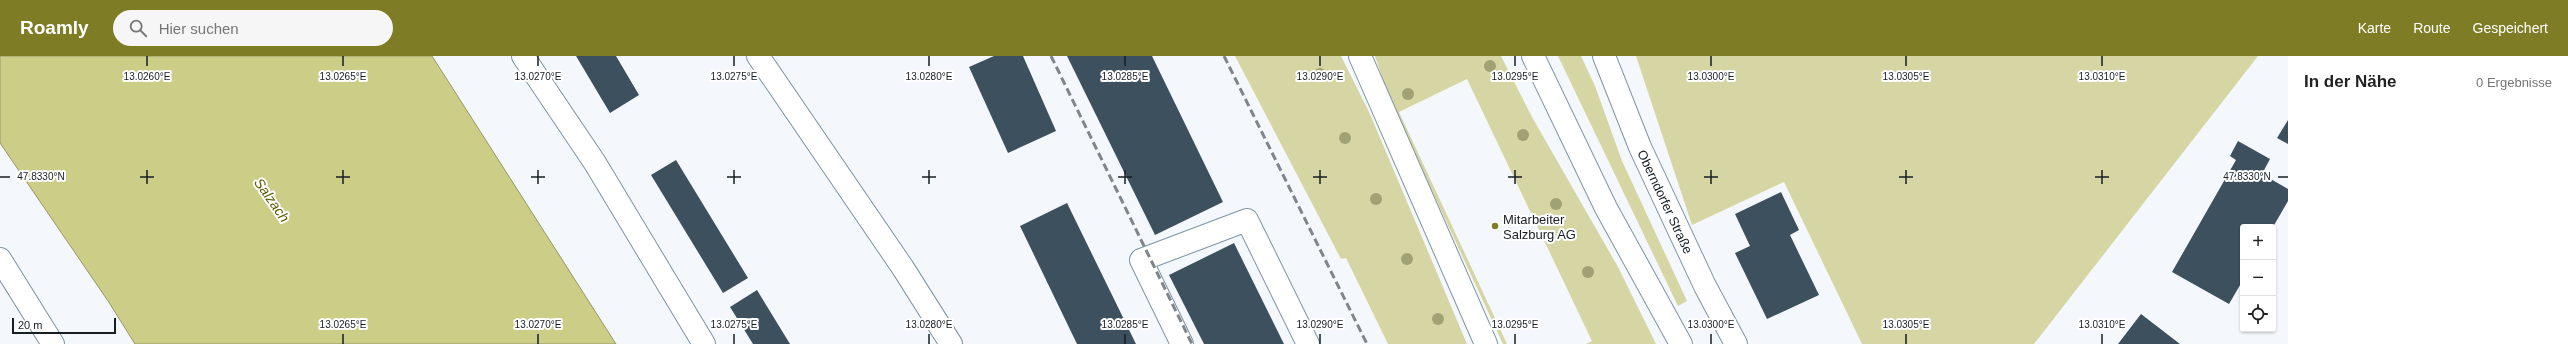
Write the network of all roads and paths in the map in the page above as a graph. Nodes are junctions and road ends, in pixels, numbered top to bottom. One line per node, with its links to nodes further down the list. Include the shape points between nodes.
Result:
1 (523, 56): 8 (street, via 595,163)
2 (758, 56): 9 (street, via 903,268)
3 (1360, 56): 12 (street)
4 (1533, 56): 13 (street, via 1599,195)
5 (1604, 56): 14 (street, Oberndorfer Straße, via 1643,154 1705,286)
6 (0, 259): 7 (street)
7 (53, 344)
8 (704, 344)
9 (951, 344)
10 (1182, 344): 11 (street, via 1141,260 1247,220)
11 (1308, 344)
12 (1486, 344)
13 (1681, 344)
14 (1736, 344)

